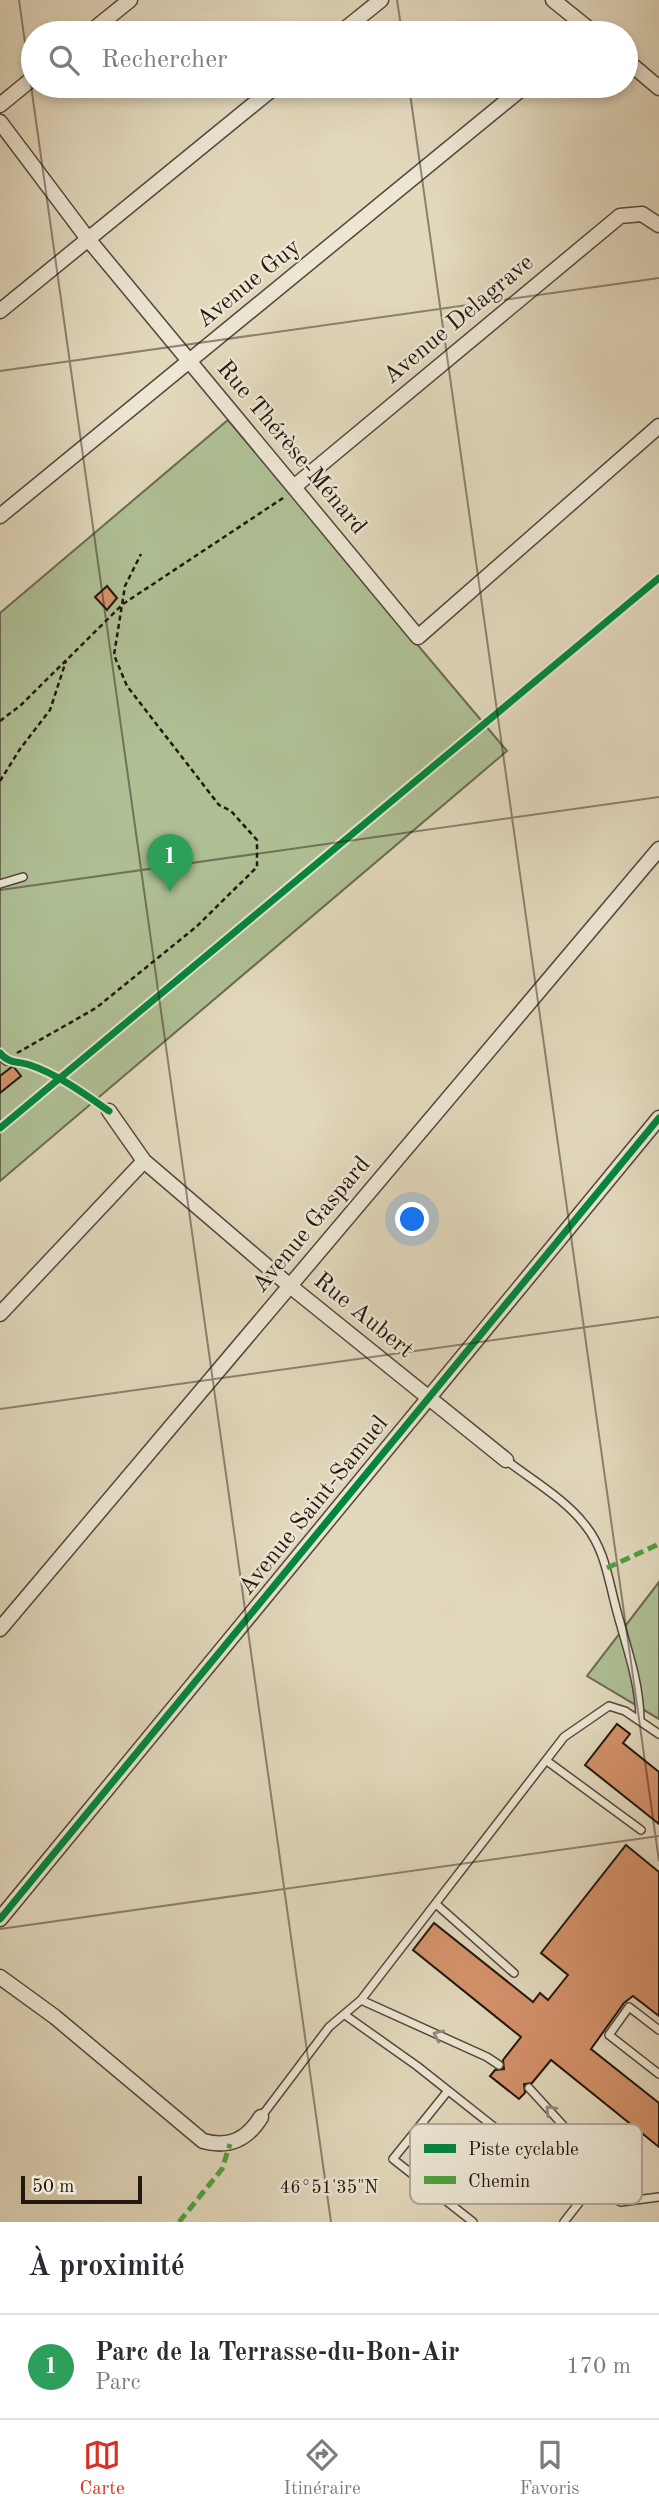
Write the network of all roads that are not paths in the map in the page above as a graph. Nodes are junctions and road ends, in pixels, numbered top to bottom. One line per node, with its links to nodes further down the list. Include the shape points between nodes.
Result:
1 (130, 0): 4 (street)
2 (381, 0): 5 (street)
3 (553, 0): 6 (street)
4 (104, 21)
5 (355, 21)
6 (575, 21)
7 (638, 70): 9 (street)
8 (21, 88): 12 (street)
9 (659, 88)
10 (261, 98): 15 (street)
11 (510, 98): 17 (street, Avenue Guy)
12 (0, 105)
13 (0, 122): 15 (street, Rue Thérèse-Ménard)
14 (659, 225): 19 (street, Avenue Delagrave, via 642,214 620,216)
15 (88, 240): 16 (street); 17 (street, Rue Thérèse-Ménard)
16 (0, 312)
17 (189, 362): 19 (street, Rue Thérèse-Ménard); 20 (street, Avenue Guy)
18 (659, 426): 19 (street, Rue Thérèse-Ménard, via 418,637)
19 (295, 486)
20 (0, 516)
21 (659, 849): 29 (street, Avenue Gaspard)
22 (23, 877): 23 (lane)
23 (0, 884)
24 (0, 1053): 25 (lane)
25 (6, 1061)
26 (109, 1111): 28 (street, Rue Aubert)
27 (659, 1118): 31 (street, Avenue Saint-Samuel)
28 (144, 1161): 29 (street, Rue Aubert); 30 (street)
29 (290, 1286): 31 (street, Rue Aubert); 33 (street, Avenue Gaspard)
30 (0, 1314)
31 (428, 1398): 32 (street, Rue Aubert); 39 (street, Avenue Saint-Samuel)
32 (506, 1460): 34 (lane, via 568,1507 597,1545 634,1661)
33 (0, 1629)
34 (640, 1719): 35 (lane); 36 (lane, via 609,1706 564,1737)
35 (659, 1734)
36 (547, 1761): 37 (lane); 38 (lane)
37 (641, 1830)
38 (436, 1904): 40 (lane); 42 (lane)
39 (0, 1919)
40 (514, 1973)
41 (0, 1977): 49 (street, via 203,2141 230,2144 249,2134)
42 (361, 2000): 43 (lane); 45 (lane, one-way to 42)
43 (345, 2015): 48 (lane); 49 (lane, via 329,2027)
44 (659, 2030): 46 (lane, via 629,2007 609,2035)
45 (499, 2065)
46 (659, 2074)
47 (529, 2088): 52 (lane, one-way to 47)
48 (447, 2092): 50 (lane); 51 (lane)
49 (261, 2118)
50 (421, 2124)
51 (489, 2124)
52 (562, 2124)
53 (410, 2138): 54 (lane, via 393,2159)
54 (410, 2172)
55 (450, 2204): 57 (lane)
56 (578, 2204): 58 (lane)
57 (473, 2222)
58 (564, 2222)

